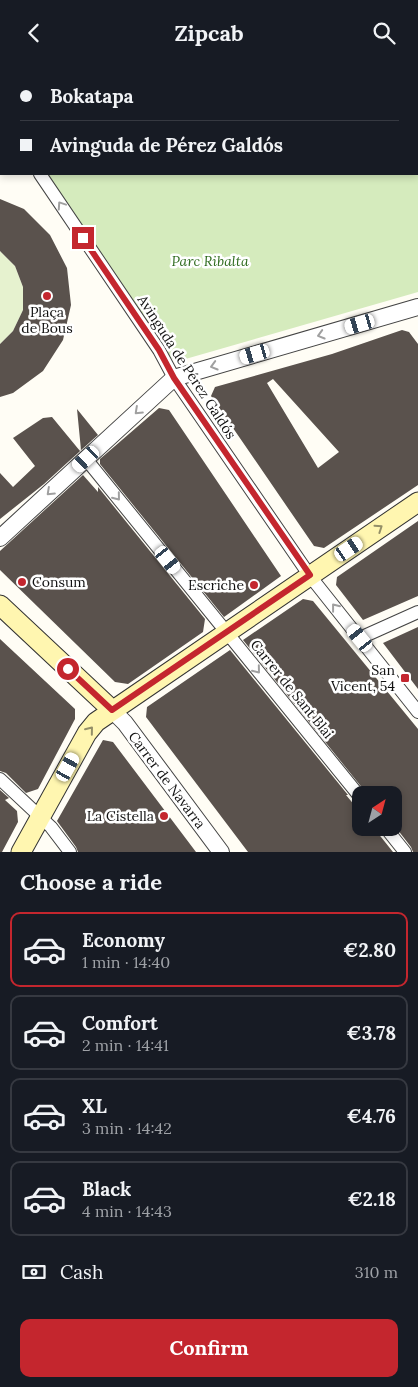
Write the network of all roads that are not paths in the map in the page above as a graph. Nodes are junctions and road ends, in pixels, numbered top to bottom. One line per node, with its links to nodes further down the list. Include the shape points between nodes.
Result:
1 (41, 175): 3 (street, Avinguda de Pérez Galdós, one-way to 1, via 159,350)
2 (416, 311): 3 (street, one-way to 3)
3 (174, 378): 4 (street, one-way to 4); 7 (street, Avinguda de Pérez Galdós)
4 (86, 459): 6 (street, one-way to 6); 10 (street, Carrer de Sant Blai, one-way to 10)
5 (418, 502): 7 (main road, one-way to 5)
6 (0, 538)
7 (310, 575): 10 (main road); 11 (street, Avinguda de Pérez Galdós, one-way to 7)
8 (0, 605): 12 (main road)
9 (418, 611): 11 (street)
10 (226, 632): 12 (main road); 15 (street, Carrer de Sant Blai, one-way to 15)
11 (360, 638): 13 (street, Avinguda de Pérez Galdós)
12 (112, 710): 16 (main road, one-way to 12, via 87,733); 20 (street, Carrer de Navarra)
13 (418, 712)
14 (0, 779): 16 (street)
15 (352, 787)
16 (40, 817): 18 (main road); 19 (street)
17 (392, 836): 21 (street)
18 (21, 852)
19 (70, 852)
20 (222, 852)
21 (405, 852)

